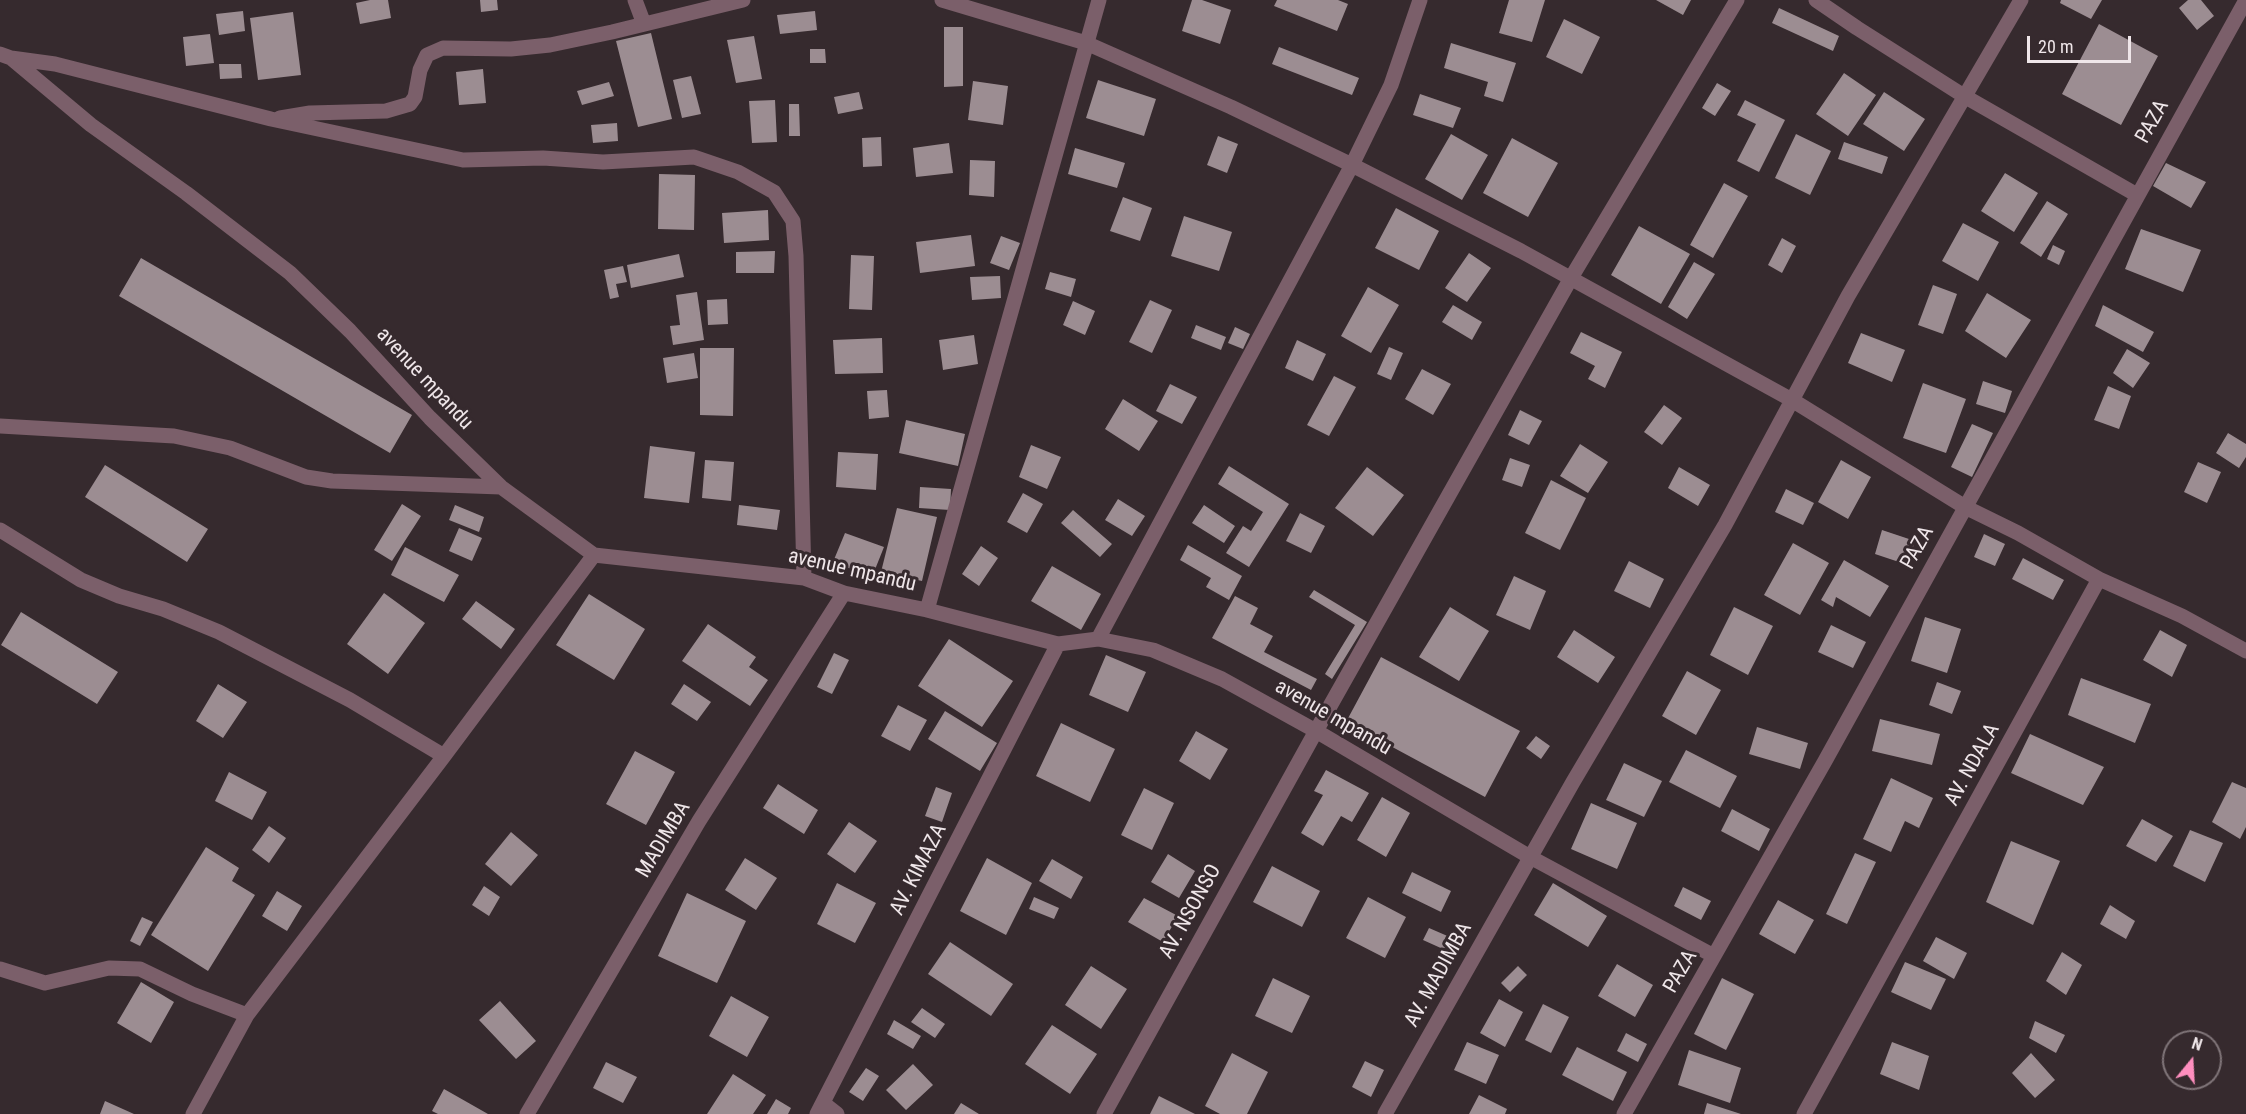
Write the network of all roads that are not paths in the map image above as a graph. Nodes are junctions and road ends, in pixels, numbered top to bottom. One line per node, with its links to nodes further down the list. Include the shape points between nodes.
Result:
1 (635, 0): 10 (street)
2 (743, 0): 10 (street)
3 (942, 0): 11 (street)
4 (1099, 0): 11 (street)
5 (1420, 0): 15 (street, via 1391,86)
6 (1737, 0): 17 (street, AV. NSONSO)
7 (1816, 0): 13 (street)
8 (2021, 0): 13 (street, AV. MADIMBA)
9 (2246, 0): 16 (street, PAZA)
10 (644, 24): 14 (street, via 550,45 443,48 426,55 410,104 386,111 310,113)
11 (1086, 43): 15 (street); 27 (street)
12 (6, 56): 14 (street, via 55,64); 20 (street, avenue mpandu, via 91,125 290,273)
13 (1964, 96): 16 (street); 18 (street, AV. MADIMBA)
14 (271, 119): 24 (street, via 463,160 543,158 603,162 694,158 738,172 774,192 793,221 796,256)
15 (1352, 165): 17 (street); 28 (street)
16 (2136, 195): 21 (street, PAZA)
17 (1571, 278): 18 (street); 31 (street, AV. NSONSO)
18 (1792, 400): 21 (street); 33 (street, AV. MADIMBA, via 1725,525)
19 (0, 426): 20 (street, via 174,436 230,448 306,477 332,481)
20 (501, 487): 23 (street, avenue mpandu)
21 (1965, 507): 25 (street); 34 (street, PAZA)
22 (0, 530): 32 (street, via 81,580 219,633 350,700)
23 (594, 555): 24 (street, avenue mpandu); 32 (street)
24 (804, 578): 26 (street, avenue mpandu)
25 (2099, 579): 30 (street, via 2182,616); 44 (street, AV. NDALA)
26 (844, 593): 27 (street, avenue mpandu); 39 (street, MADIMBA, via 699,821)
27 (927, 610): 29 (street, avenue mpandu)
28 (1098, 639): 29 (street, avenue mpandu); 31 (street, avenue mpandu, via 1153,650 1222,679)
29 (1058, 644): 37 (street, AV. KIMAZA)
30 (2246, 651)
31 (1316, 731): 33 (street, avenue mpandu); 41 (street, AV. NSONSO)
32 (444, 756): 36 (street)
33 (1530, 857): 34 (street, avenue mpandu); 42 (street, AV. MADIMBA)
34 (1714, 956): 43 (street, PAZA)
35 (0, 969): 36 (street, via 45,982 109,968 140,969)
36 (247, 1015): 38 (street)
37 (820, 1108): 40 (street)
38 (193, 1114)
39 (526, 1114)
40 (837, 1114)
41 (1104, 1114)
42 (1385, 1114)
43 (1624, 1114)
44 (1804, 1114)

